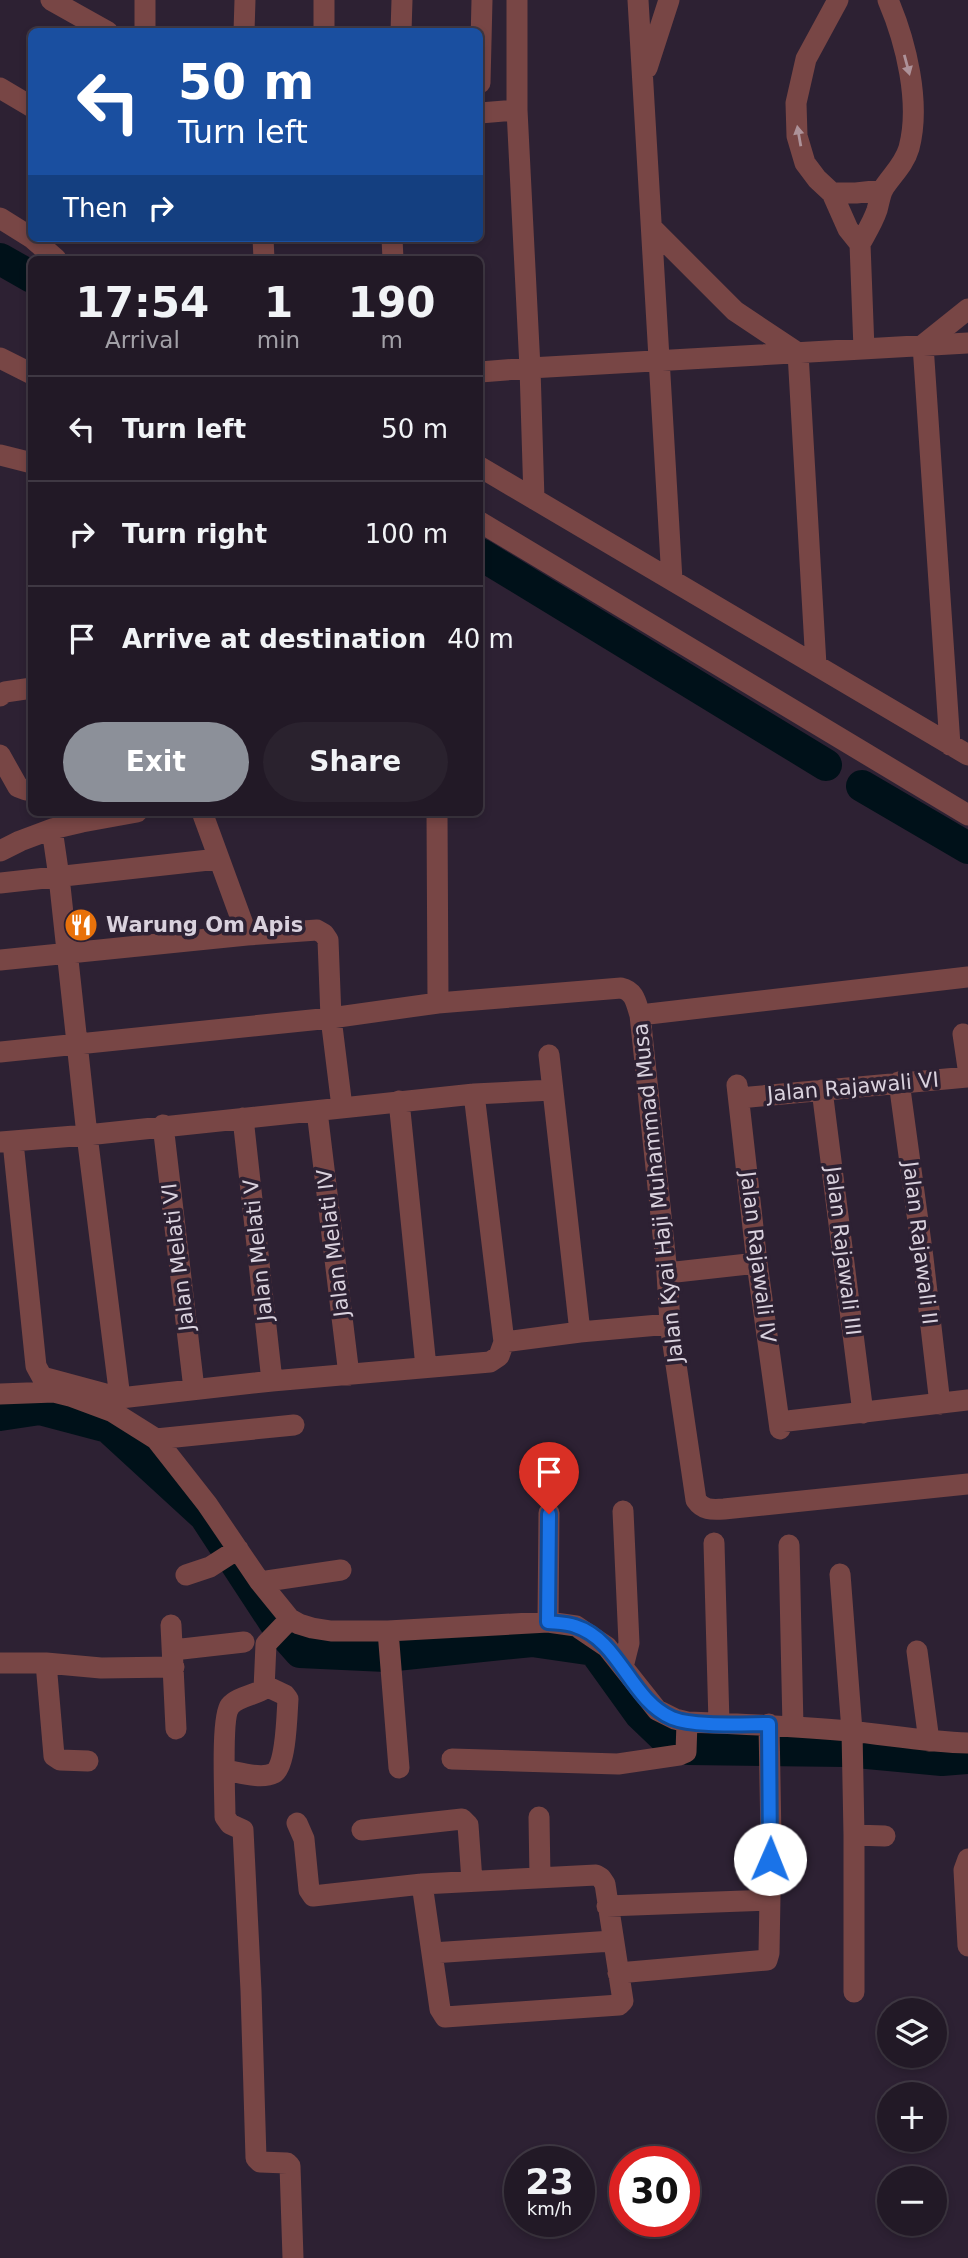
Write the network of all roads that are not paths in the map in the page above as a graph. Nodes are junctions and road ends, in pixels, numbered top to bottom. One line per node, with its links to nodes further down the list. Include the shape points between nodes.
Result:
1 (51, 0): 13 (street)
2 (145, 0): 14 (street)
3 (245, 0): 15 (street)
4 (324, 0): 16 (street)
5 (402, 0): 17 (street)
6 (482, 0): 18 (street)
7 (517, 0): 22 (street)
8 (638, 0): 19 (street)
9 (670, 0): 19 (street)
10 (838, 0): 25 (street, one-way to 10, via 806,163 797,136 796,103 806,59)
11 (871, 0): 12 (street)
12 (891, 7): 24 (street, one-way to 24, via 912,84 913,120 909,149)
13 (101, 28)
14 (145, 28)
15 (244, 28)
16 (324, 28)
17 (401, 28)
18 (481, 28)
19 (643, 79): 27 (street)
20 (0, 88): 21 (street)
21 (28, 105)
22 (517, 110): 23 (street); 39 (street)
23 (483, 113)
24 (883, 190): 25 (street); 30 (street)
25 (832, 192): 30 (street)
26 (0, 218): 28 (street)
27 (652, 228): 36 (street, via 735,311); 38 (street)
28 (28, 235)
29 (37, 242): 31 (street)
30 (860, 244): 35 (street)
31 (53, 256)
32 (968, 309): 34 (street)
33 (968, 343): 34 (street)
34 (923, 345): 35 (street); 51 (street)
35 (864, 349): 36 (street)
36 (798, 353): 38 (street); 48 (street)
37 (0, 358): 40 (street)
38 (660, 360): 39 (street); 47 (street)
39 (530, 368): 41 (street); 45 (street)
40 (28, 372)
41 (483, 372)
42 (0, 455): 43 (street)
43 (28, 462)
44 (483, 469): 45 (street)
45 (534, 499): 47 (street)
46 (483, 524): 54 (street)
47 (673, 580): 48 (street)
48 (816, 665): 51 (street)
49 (28, 689): 50 (street)
50 (0, 696)
51 (959, 750)
52 (0, 755): 53 (street, via 18,788)
53 (28, 789)
54 (968, 815)
55 (113, 816): 58 (street)
56 (203, 816): 60 (street)
57 (437, 816): 67 (street)
58 (52, 829): 59 (street); 61 (street)
59 (0, 851)
60 (218, 859): 61 (street); 63 (street)
61 (59, 877): 62 (street); 64 (street)
62 (0, 883)
63 (247, 935): 64 (street); 69 (street, via 317,930 324,934)
64 (68, 953): 65 (street); 71 (street)
65 (0, 960)
66 (968, 977): 68 (street)
67 (438, 1003): 68 (street, Jalan Kyai Haji Muhammad Musa, via 621,988 634,995); 69 (street, Jalan Kyai Haji Muhammad Musa)
68 (640, 1015): 89 (street, Jalan Kyai Haji Muhammad Musa)
69 (331, 1018): 71 (street, Jalan Kyai Haji Muhammad Musa); 82 (street)
70 (963, 1034): 74 (street)
71 (78, 1043): 72 (street, Jalan Kyai Haji Muhammad Musa); 86 (street)
72 (0, 1052)
73 (549, 1055): 77 (street)
74 (968, 1068)
75 (968, 1077): 76 (street, Jalan Rajawali VI)
76 (899, 1083): 78 (street, Jalan Rajawali VI); 100 (street, Jalan Rajawali II)
77 (552, 1090): 80 (street); 91 (street)
78 (822, 1090): 79 (street, Jalan Rajawali VI); 101 (street, Jalan Rajawali III)
79 (738, 1092): 88 (street, Jalan Rajawali IV)
80 (474, 1094): 81 (street); 92 (street)
81 (399, 1101): 82 (street); 93 (street)
82 (342, 1107): 83 (street)
83 (317, 1111): 84 (street); 94 (street, Jalan Melati IV)
84 (243, 1118): 85 (street); 95 (street, Jalan Melati V)
85 (163, 1125): 86 (street); 96 (street, Jalan Melati VI)
86 (88, 1135): 87 (street); 98 (street)
87 (6, 1142): 98 (street, via 38,1372 46,1379)
88 (757, 1263): 89 (street); 101 (street, Jalan Rajawali IV, via 779,1425)
89 (667, 1273): 90 (street, Jalan Kyai Haji Muhammad Musa)
90 (670, 1324): 91 (street); 104 (street, Jalan Kyai Haji Muhammad Musa, via 696,1500 705,1509)
91 (580, 1332): 92 (street)
92 (503, 1342): 93 (street, via 499,1356 490,1362)
93 (426, 1367): 94 (street)
94 (349, 1375): 95 (street)
95 (272, 1381): 96 (street)
96 (194, 1390): 98 (street)
97 (0, 1394): 103 (street, via 54,1392 70,1396 113,1412)
98 (120, 1398)
99 (968, 1401): 100 (street)
100 (940, 1404): 101 (street)
101 (863, 1413)
102 (293, 1425): 103 (street)
103 (156, 1439): 109 (street, via 207,1504)
104 (968, 1484)
105 (623, 1511): 123 (street, via 629,1643)
106 (549, 1514): 114 (street)
107 (715, 1543): 125 (street)
108 (789, 1545): 126 (street)
109 (231, 1553): 112 (street); 113 (street)
110 (341, 1570): 113 (street)
111 (840, 1574): 132 (street)
112 (186, 1575)
113 (260, 1582): 116 (street)
114 (548, 1622): 118 (street); 123 (street, via 576,1626 607,1647)
115 (171, 1625): 120 (street)
116 (281, 1629): 118 (street, via 331,1631); 124 (street, via 266,1647)
117 (244, 1642): 120 (street)
118 (389, 1648): 135 (street)
119 (917, 1651): 130 (street)
120 (173, 1658): 122 (street, via 101,1668); 127 (street)
121 (0, 1663): 122 (street)
122 (46, 1663): 134 (street, via 54,1756)
123 (623, 1667): 129 (street, via 657,1710 675,1719)
124 (266, 1686): 136 (street, via 229,1707); 136 (street, via 288,1699 279,1768 266,1775)
125 (719, 1723): 128 (street); 129 (street)
126 (793, 1727): 128 (street); 132 (street)
127 (176, 1729)
128 (769, 1732): 146 (street)
129 (686, 1737): 133 (street, via 679,1755 618,1764)
130 (929, 1741): 131 (street); 132 (street)
131 (968, 1743)
132 (852, 1744): 140 (street)
133 (452, 1759)
134 (88, 1761)
135 (399, 1768)
136 (225, 1770): 153 (street, via 226,1820 243,1830 256,2158 290,2166)
137 (539, 1817): 143 (street)
138 (297, 1823): 145 (street, via 313,1896)
139 (362, 1830): 144 (street, via 463,1819 468,1825)
140 (854, 1835): 141 (street); 152 (street)
141 (885, 1836)
142 (968, 1860): 149 (street, via 964,1870)
143 (540, 1878): 144 (street); 147 (street, via 599,1876 605,1884)
144 (472, 1881): 145 (street)
145 (422, 1884): 150 (street)
146 (769, 1900): 147 (street); 151 (street, via 765,1962)
147 (607, 1906): 148 (street)
148 (612, 1941): 150 (street); 151 (street)
149 (968, 1946)
150 (432, 1953): 151 (street, via 440,2009 448,2018 619,2005)
151 (618, 1973)
152 (854, 1992)
153 (293, 2258)

